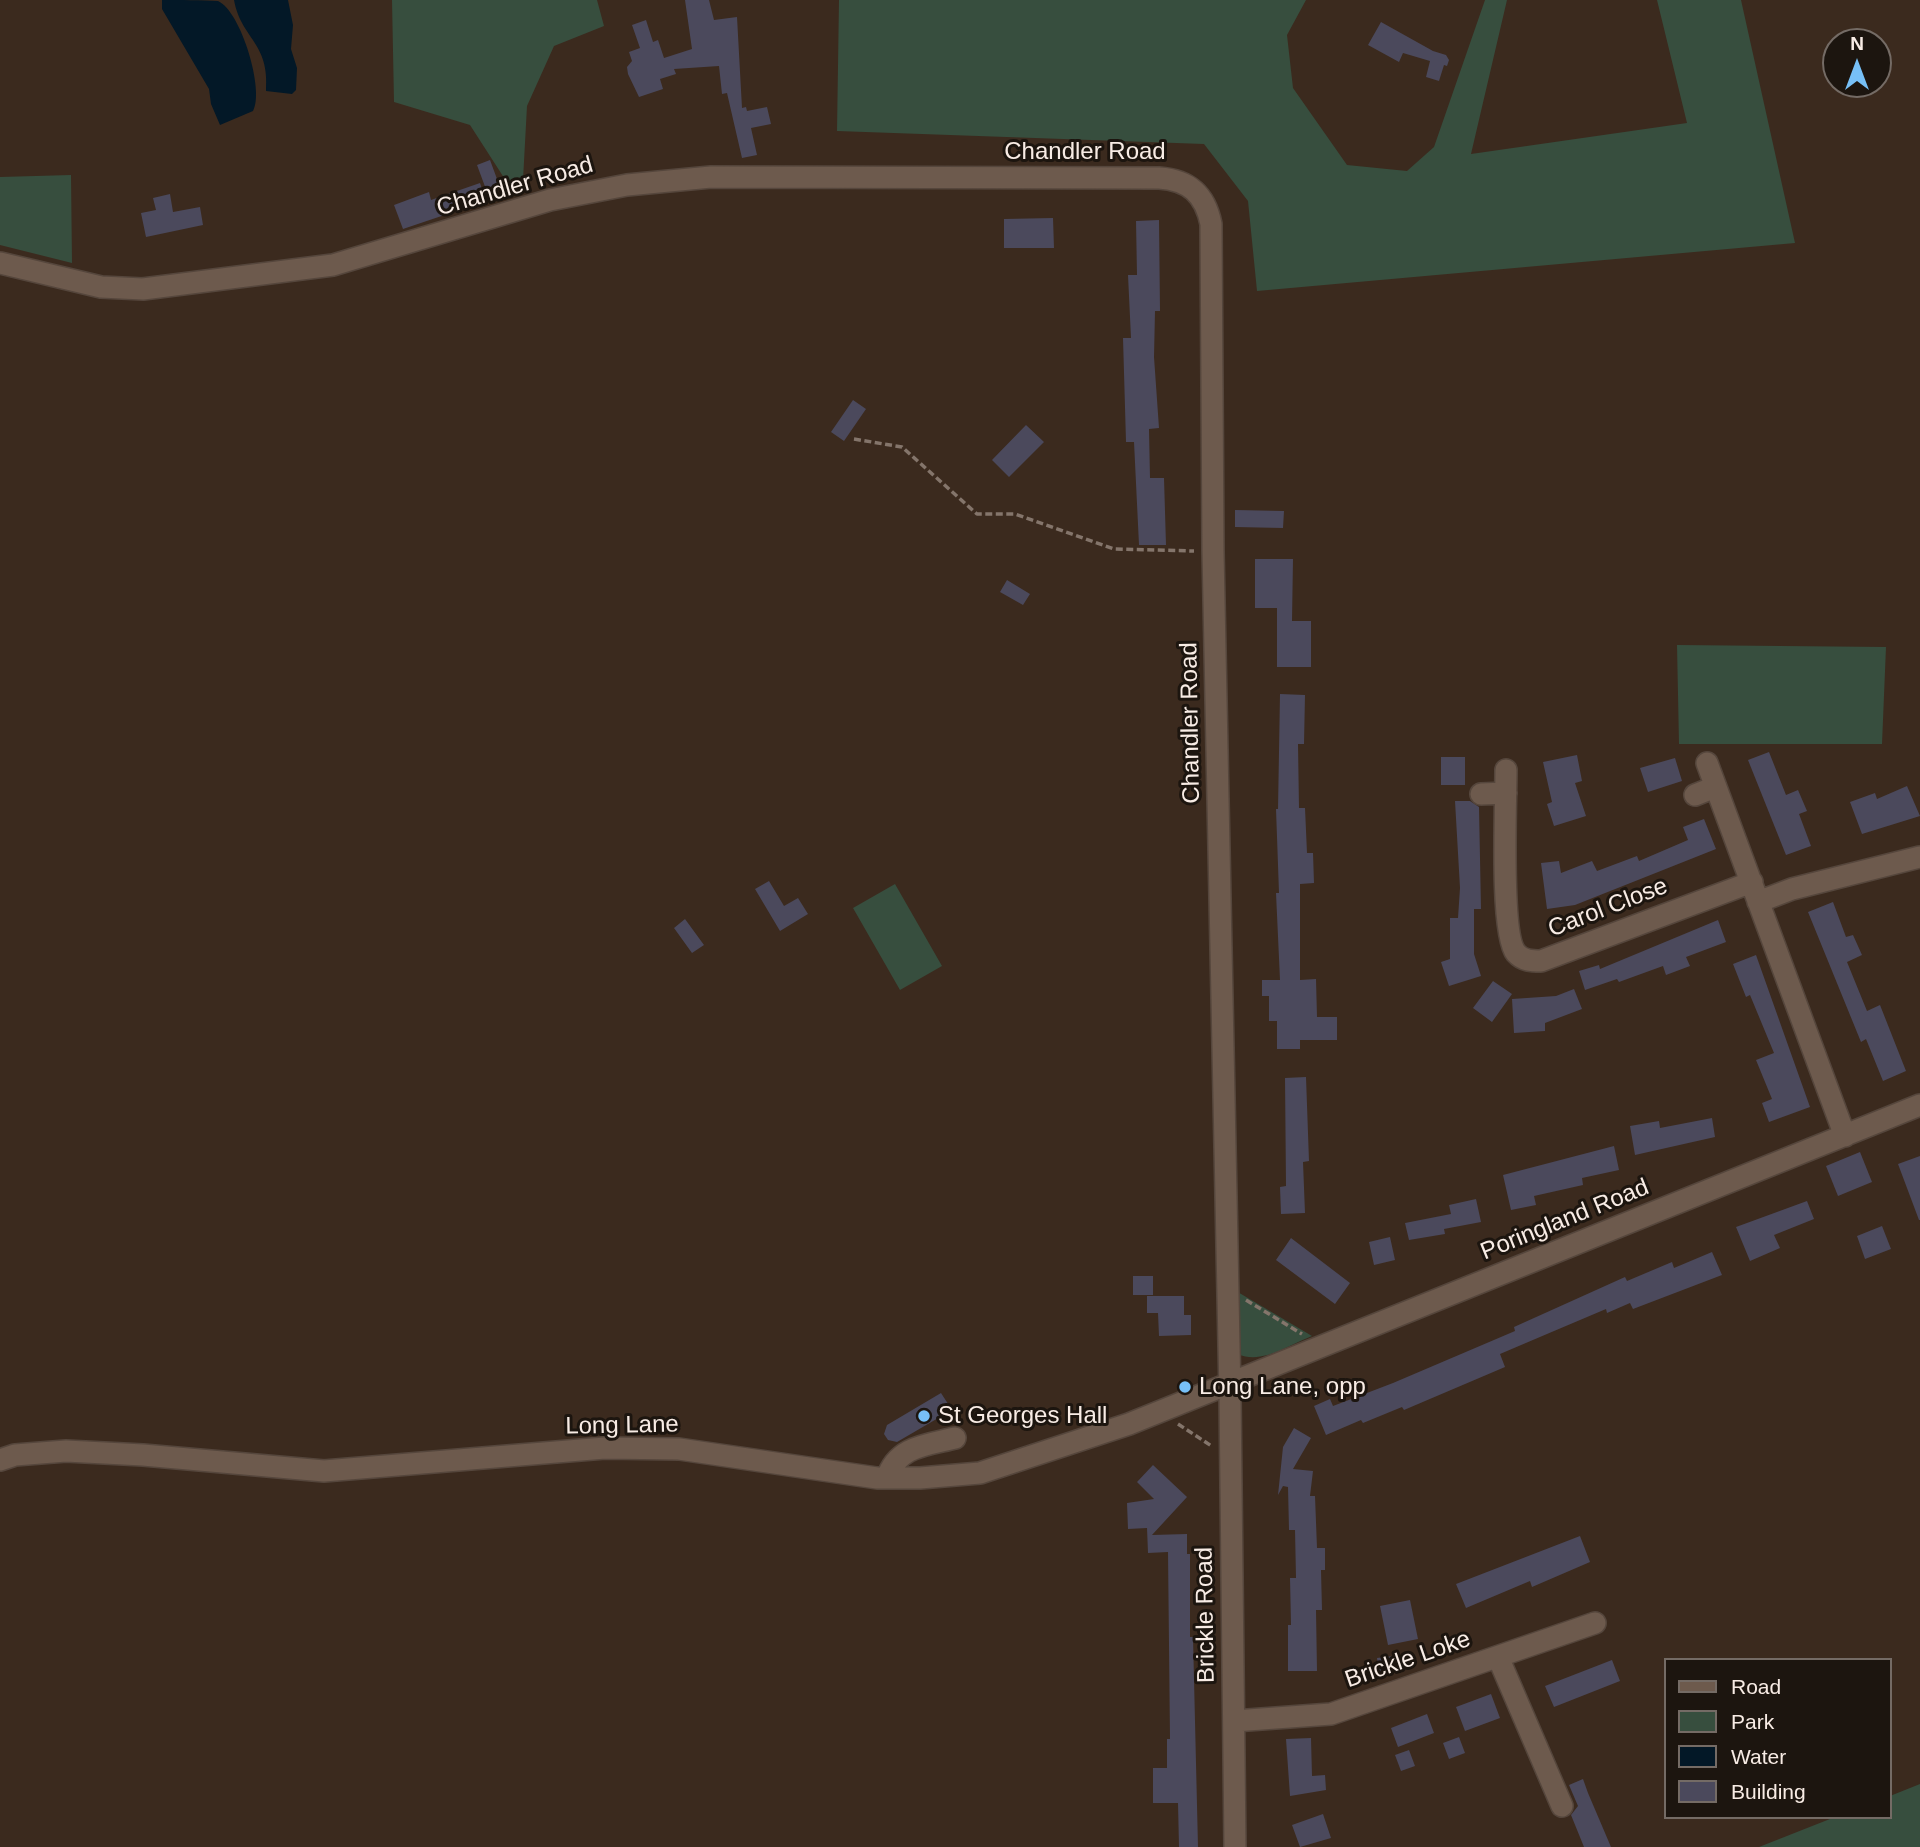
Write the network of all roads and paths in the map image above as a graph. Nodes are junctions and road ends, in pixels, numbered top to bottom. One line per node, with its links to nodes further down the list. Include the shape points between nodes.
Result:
1 (0, 263): 3 (street, Chandler Road, via 101,288 143,289 333,265 550,200 627,185 749,177 1178,179 1202,196 1212,224)
2 (854, 439): 3 (path, via 902,447 977,514 1015,514 1114,550)
3 (1213, 551): 14 (street, Chandler Road)
4 (1707, 763): 6 (street)
5 (1506, 770): 7 (street, Carol Close)
6 (1715, 787): 9 (street); 11 (street)
7 (1506, 793): 8 (street); 11 (street, Carol Close, via 1507,928 1517,953 1528,961 1541,961)
8 (1480, 794)
9 (1695, 795)
10 (1920, 858): 11 (street, Carol Close, via 1792,890)
11 (1755, 892): 13 (street)
12 (1920, 1105): 13 (street, Poringland Road)
13 (1844, 1136): 15 (street, Poringland Road)
14 (1227, 1287): 15 (path); 16 (street, Chandler Road)
15 (1321, 1346): 16 (street, Poringland Road)
16 (1230, 1383): 17 (street, Long Lane); 19 (street, Brickle Road)
17 (1159, 1412): 19 (path); 21 (street, Long Lane, via 980,1473)
18 (955, 1438): 21 (street, via 906,1451)
19 (1231, 1458): 24 (street, Brickle Road)
20 (0, 1460): 21 (street, Long Lane, via 66,1451 324,1471 617,1448 679,1449)
21 (887, 1478)
22 (1595, 1623): 23 (street, Brickle Loke)
23 (1498, 1657): 24 (street, Brickle Loke, via 1331,1714); 25 (street)
24 (1234, 1721): 26 (street, Brickle Road)
25 (1562, 1806)
26 (1235, 1847)

